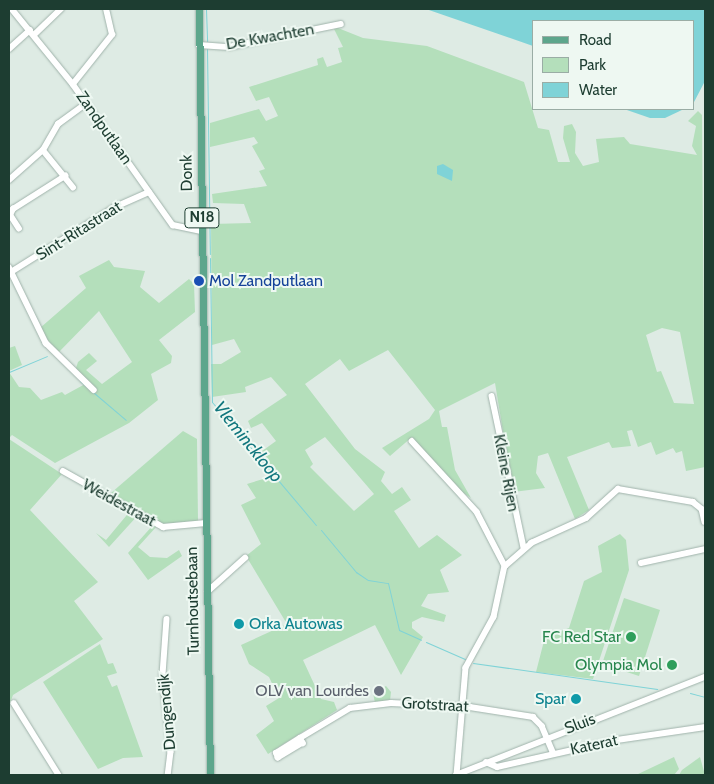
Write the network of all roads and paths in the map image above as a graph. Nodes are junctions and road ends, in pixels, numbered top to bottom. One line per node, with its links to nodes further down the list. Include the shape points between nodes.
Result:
1 (12, 9): 6 (street, Zandputlaan)
2 (61, 9): 6 (street)
3 (106, 9): 9 (street, via 112,35)
4 (198, 9): 7 (main road, Donk / N18)
5 (341, 24): 7 (street, De Kwachten, via 229,47)
6 (32, 33): 8 (street); 9 (street, Zandputlaan)
7 (199, 45): 17 (main road, Donk / N18)
8 (9, 49)
9 (73, 84): 10 (street, Zandputlaan)
10 (86, 104): 11 (street, via 58,124); 15 (street, Zandputlaan)
11 (43, 150): 12 (street); 13 (street)
12 (65, 176): 14 (street); 16 (street, via 13,208 11,219)
13 (9, 180)
14 (73, 187)
15 (149, 192): 17 (street, Zandputlaan, via 179,230); 18 (street, Sint-Ritastraat, via 113,208)
16 (19, 229)
17 (202, 232): 21 (main road, Donk / N18)
18 (10, 270): 19 (street, Sint-Ritastraat, via 46,344)
19 (94, 390)
20 (492, 396): 26 (street, Kleine Rijen)
21 (205, 426): 25 (main road, Turnhoutsebaan / N18)
22 (412, 441): 30 (street, via 477,512)
23 (63, 471): 25 (street, Weidestraat, via 163,527)
24 (705, 522): 26 (street, via 702,508 693,502 618,489 586,518)
25 (206, 523): 31 (main road, Turnhoutsebaan / N18)
26 (524, 548): 30 (street)
27 (705, 549): 29 (street)
28 (245, 558): 31 (street)
29 (641, 563)
30 (505, 566): 35 (street, via 494,617 467,662)
31 (207, 592): 43 (main road, Turnhoutsebaan / N18)
32 (167, 619): 42 (street, Dungendijk, via 162,675 171,752)
33 (705, 677): 37 (street, Sluis)
34 (14, 703): 41 (street)
35 (465, 707): 37 (street, Grotstraat, via 533,717); 38 (street, Grotstraat, via 391,702 356,707); 44 (street)
36 (705, 727): 39 (street, Katerat)
37 (547, 737): 39 (street, Grotstraat); 40 (street, Sluis)
38 (300, 738)
39 (554, 754): 40 (street, Katerat, via 497,768)
40 (486, 762): 44 (street, Sluis)
41 (59, 775)
42 (168, 775)
43 (210, 775)
44 (457, 775)

